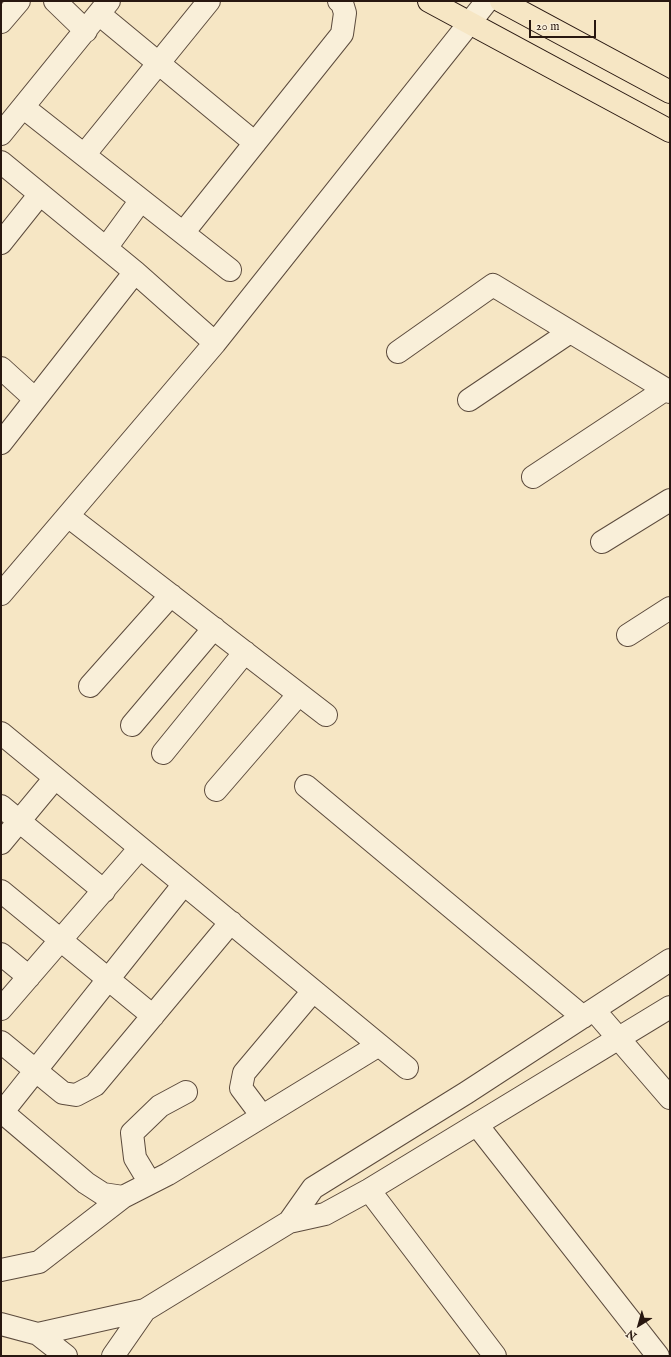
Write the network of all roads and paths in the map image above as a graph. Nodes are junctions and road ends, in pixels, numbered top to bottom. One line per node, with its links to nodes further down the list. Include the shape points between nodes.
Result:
1 (19, 1): 9 (street)
2 (55, 1): 11 (street)
3 (209, 1): 12 (street)
4 (339, 1): 17 (street, via 344,13 342,34)
5 (429, 1): 10 (main road)
6 (487, 1): 10 (street)
7 (501, 1): 13 (main road)
8 (104, 8): 11 (street); 12 (street)
9 (1, 22)
10 (469, 22): 15 (main road); 28 (street)
11 (86, 31): 14 (street)
12 (158, 63): 17 (street); 18 (street)
13 (670, 92)
14 (23, 107): 16 (street); 18 (street)
15 (670, 131)
16 (1, 134)
17 (255, 143): 22 (street)
18 (84, 155): 21 (street)
19 (1, 162): 20 (street)
20 (40, 194): 23 (street); 24 (street)
21 (141, 200): 22 (street); 24 (street)
22 (183, 233): 25 (street)
23 (1, 243)
24 (106, 248): 26 (street)
25 (230, 270)
26 (135, 272): 28 (street); 32 (street)
27 (570, 332): 29 (street, via 493,285); 31 (street); 33 (street)
28 (215, 343): 37 (street)
29 (398, 352)
30 (1, 368): 32 (street)
31 (668, 391): 35 (street)
32 (35, 399): 34 (street)
33 (469, 400)
34 (1, 442)
35 (533, 477)
36 (670, 500): 38 (street)
37 (68, 516): 39 (street); 40 (street)
38 (602, 542)
39 (1, 594)
40 (171, 595): 42 (street); 45 (street)
41 (670, 608): 43 (street)
42 (214, 628): 44 (street); 48 (street)
43 (628, 635)
44 (245, 652): 46 (street); 50 (street)
45 (90, 686)
46 (299, 694): 47 (street); 53 (street)
47 (326, 715)
48 (132, 725)
49 (1, 733): 51 (street)
50 (163, 753)
51 (56, 778): 55 (street); 57 (street)
52 (306, 786): 70 (street)
53 (216, 790)
54 (1, 806): 55 (street)
55 (19, 822): 56 (street); 60 (street)
56 (1, 843)
57 (140, 848): 58 (street); 60 (street)
58 (184, 884): 61 (street); 66 (street)
59 (1, 891): 62 (street)
60 (104, 891): 62 (street)
61 (231, 922): 67 (street); 71 (street)
62 (61, 940): 65 (street); 66 (street)
63 (1, 954): 65 (street)
64 (670, 960): 70 (street)
65 (29, 977): 69 (street)
66 (108, 979): 71 (street); 76 (street)
67 (313, 990): 74 (street); 80 (street, via 244,1072 241,1088)
68 (670, 1007): 72 (street)
69 (1, 1009)
70 (588, 1014): 72 (street); 85 (street, via 313,1188)
71 (153, 1016): 76 (street, via 95,1085 76,1095 63,1093)
72 (619, 1039): 78 (street); 81 (street)
73 (1, 1042): 76 (street)
74 (379, 1045): 75 (street); 80 (street)
75 (407, 1068)
76 (36, 1071): 79 (street)
77 (186, 1092): 82 (street, via 160,1106 132,1133 134,1158)
78 (670, 1098)
79 (2, 1112): 84 (street, via 103,1194)
80 (262, 1116): 82 (street)
81 (477, 1125): 83 (street); 93 (street)
82 (150, 1183): 84 (street)
83 (369, 1190): 85 (street, via 325,1214); 92 (street)
84 (123, 1197): 86 (street, via 39,1262)
85 (289, 1222): 87 (street)
86 (1, 1270)
87 (145, 1310): 89 (street); 91 (street)
88 (1, 1324): 89 (street)
89 (38, 1334): 90 (street)
90 (66, 1356)
91 (113, 1356)
92 (494, 1356)
93 (658, 1356)

